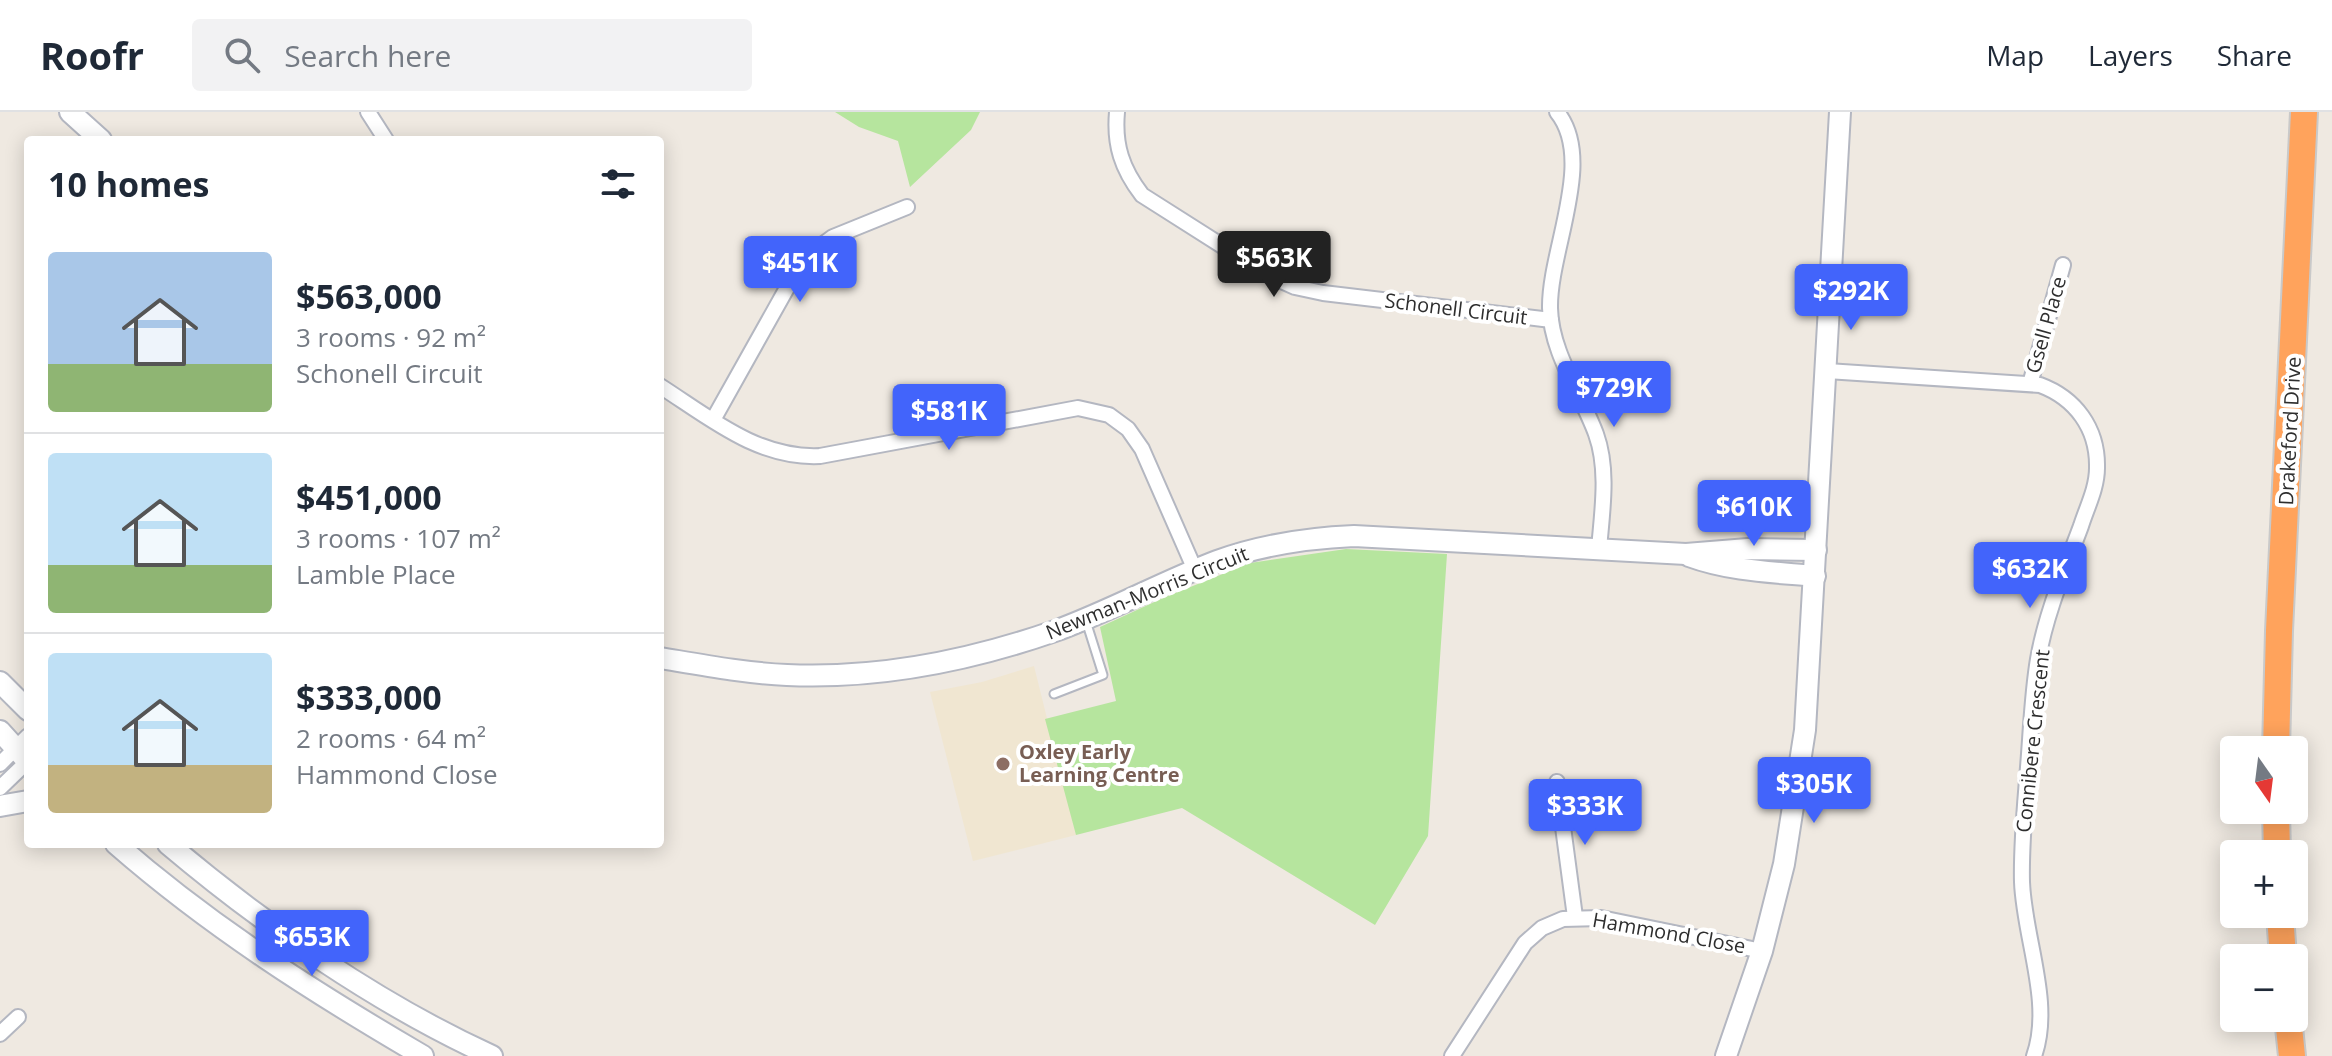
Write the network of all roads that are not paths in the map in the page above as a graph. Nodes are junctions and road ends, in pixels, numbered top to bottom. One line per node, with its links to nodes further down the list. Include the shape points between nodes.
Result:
1 (70, 112): 7 (street)
2 (368, 112): 8 (street)
3 (1117, 112): 11 (street, Schonell Circuit, via 1119,155 1142,195 1268,275 1323,293)
4 (1557, 112): 11 (street, Schonell Circuit, via 1568,130 1573,169 1552,278)
5 (1840, 112): 12 (street)
6 (2304, 112): 27 (highway, Drakeford Drive)
7 (97, 136)
8 (383, 136)
9 (907, 207): 15 (street, via 833,237 810,254)
10 (2063, 265): 13 (street, Gsell Place)
11 (1551, 320): 16 (street, Schonell Circuit, via 1602,460)
12 (1827, 371): 13 (street, Connibere Crescent); 17 (street)
13 (2030, 384): 47 (street, Connibere Crescent, via 2058,392 2075,405 2088,424 2097,469 2049,614 2033,701 2022,885 2041,1014)
14 (664, 389): 15 (street)
15 (713, 420): 19 (street, via 750,443 806,457 1078,408 1099,411 1128,429 1142,449)
16 (1599, 549): 18 (street, Newman-Morris Circuit); 19 (street, Newman-Morris Circuit, via 1327,537 1273,545)
17 (1816, 550): 18 (street, Newman-Morris Circuit); 20 (street)
18 (1686, 554): 20 (street, Newman-Morris Circuit, via 1711,564)
19 (1195, 570): 21 (street, Newman-Morris Circuit)
20 (1815, 576): 39 (street, via 1793,820)
21 (1085, 618): 22 (street, Newman-Morris Circuit, via 998,650 905,669 787,675); 24 (lane, via 1103,675)
22 (664, 659)
23 (0, 682): 25 (street)
24 (1054, 694)
25 (24, 706)
26 (0, 731): 28 (street)
27 (2277, 736)
28 (24, 753)
29 (24, 754): 31 (street)
30 (24, 755): 33 (street)
31 (0, 764)
32 (1557, 782): 38 (street, Hammond Close)
33 (0, 788)
34 (24, 802): 35 (street)
35 (0, 806)
36 (120, 848): 43 (street, via 237,940)
37 (173, 848): 44 (street, via 346,974)
38 (1575, 917): 39 (street, Hammond Close); 45 (street, Hammond Close, via 1542,928 1525,943)
39 (1762, 951): 46 (street)
40 (18, 1017): 42 (street)
41 (2289, 1032): 48 (highway)
42 (0, 1034)
43 (423, 1056)
44 (492, 1056)
45 (1452, 1056)
46 (1726, 1056)
47 (2034, 1056)
48 (2292, 1056)

